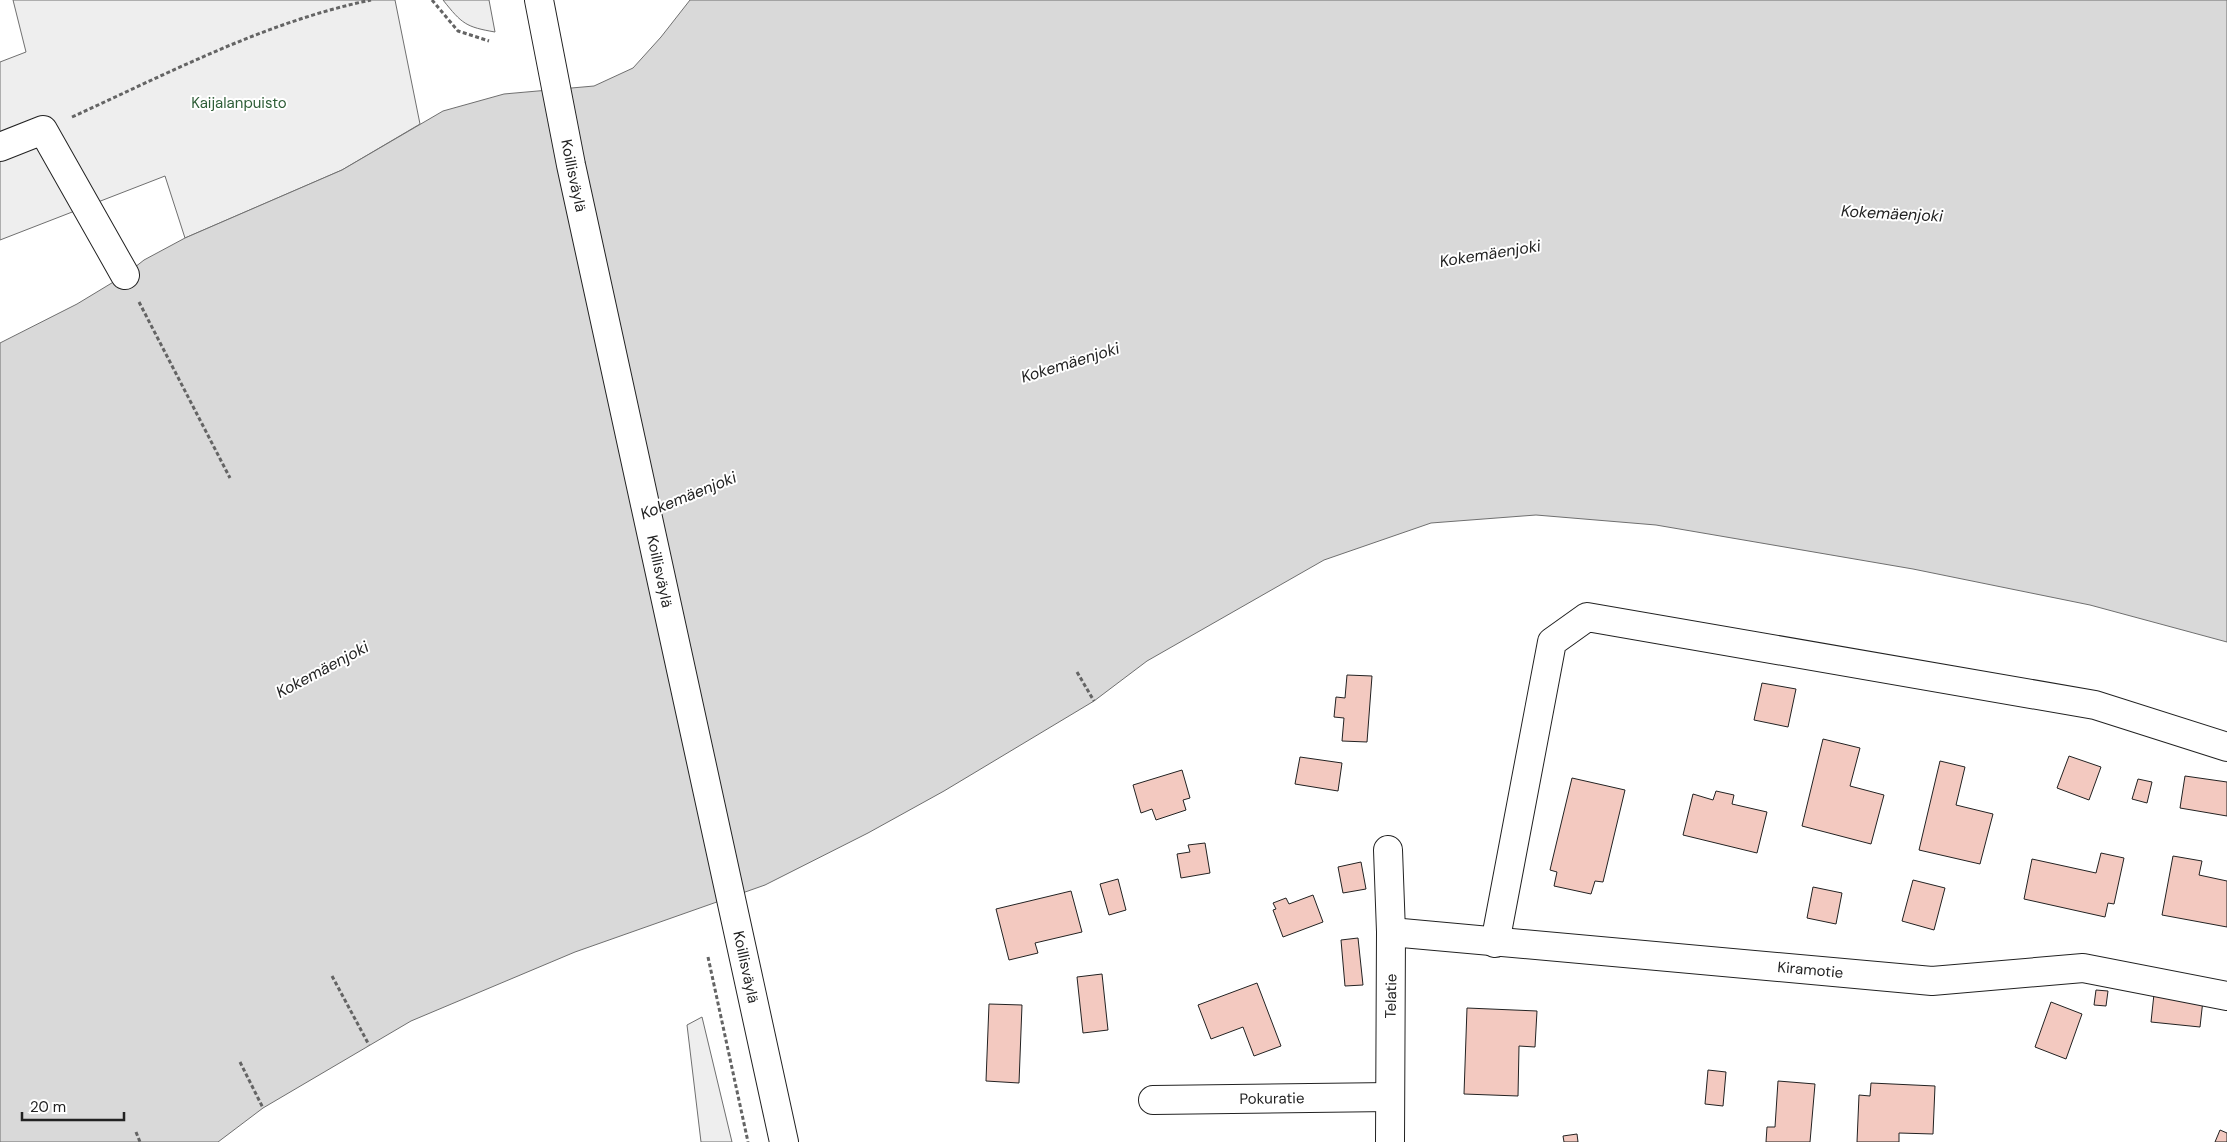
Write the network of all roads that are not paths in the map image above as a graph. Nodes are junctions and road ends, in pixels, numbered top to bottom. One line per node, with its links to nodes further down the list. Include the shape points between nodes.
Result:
1 (539, 0): 11 (street, Koillisväylä, via 571,165)
2 (0, 147): 3 (street, via 44,130)
3 (125, 275)
4 (2227, 747): 7 (street, via 2095,705 1587,617 1552,642)
5 (1388, 850): 6 (street, Telatie)
6 (1391, 932): 7 (street, Kiramotie); 9 (street, Telatie)
7 (1495, 943): 8 (street, Kiramotie, via 1932,981 2083,968)
8 (2227, 996)
9 (1390, 1097): 10 (street, Pokuratie); 12 (street, Telatie)
10 (1153, 1100)
11 (784, 1142)
12 (1390, 1142)

